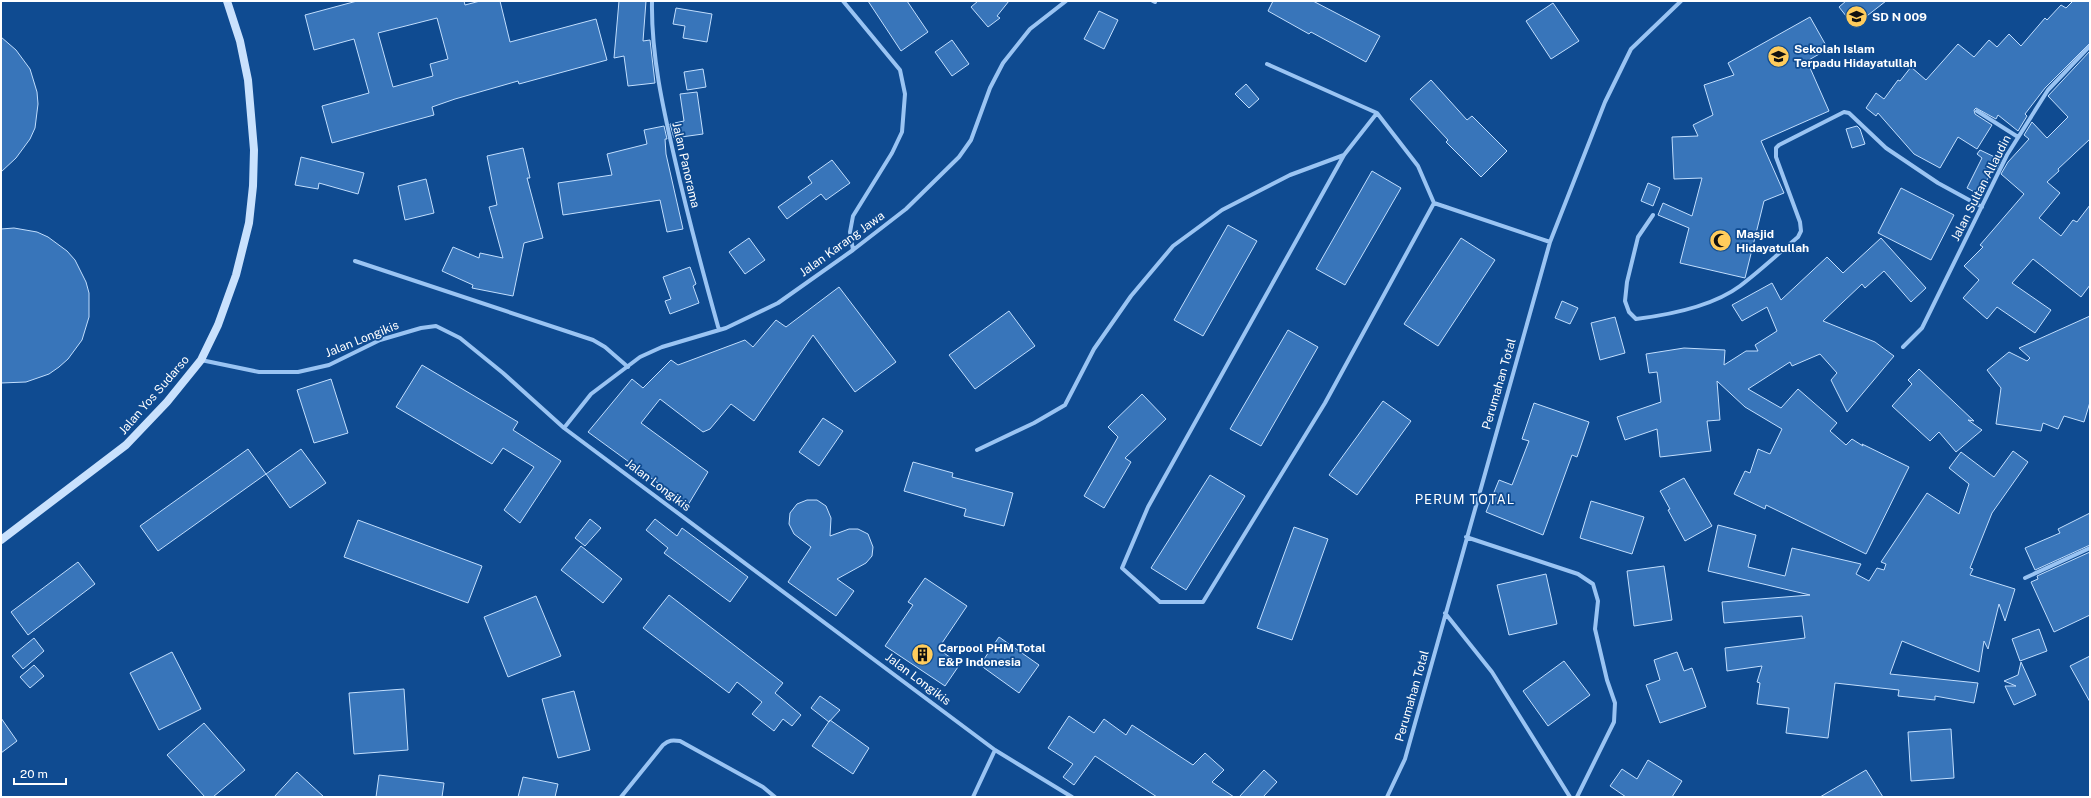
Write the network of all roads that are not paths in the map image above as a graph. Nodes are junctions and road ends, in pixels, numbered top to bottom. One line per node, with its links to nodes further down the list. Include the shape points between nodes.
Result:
1 (227, 1): 20 (main road, Jalan Yos Sudarso, via 240,41 248,80 254,150 253,186 249,223 236,275 218,326)
2 (652, 1): 18 (street, Jalan Panorama, via 652,29 663,111 690,228)
3 (843, 1): 16 (street, via 900,70 906,94 902,132 853,216 850,232)
4 (1066, 1): 16 (street, Jalan Karang Jawa, via 1030,29 1003,63 990,88 971,140 959,156 906,208)
5 (1681, 1): 15 (street, Perumahan Total, via 1631,49 1605,102)
6 (2090, 46): 10 (street, Jalan Sultan Allaudin, via 2048,90)
7 (1267, 64): 9 (street)
8 (1977, 111): 10 (street)
9 (1376, 113): 11 (street); 12 (street, via 1418,166)
10 (2018, 137): 13 (street, Jalan Sultan Allaudin)
11 (1344, 155): 12 (street, via 1148,507 1122,568 1160,602 1203,602 1325,403); 23 (street, via 1290,175 1222,210 1173,246 1131,296 1094,349 1065,404 1034,423)
12 (1434, 203): 15 (street)
13 (1982, 207): 14 (street, via 1938,183 1886,148 1849,113 1844,112 1776,148 1776,157 1800,222 1801,231 1798,237 1739,287 1714,300 1674,313 1636,319 1629,312 1625,300 1627,282 1638,237); 19 (street, Jalan Sultan Allaudin, via 1922,328)
14 (1653, 215)
15 (1550, 242): 24 (street, Perumahan Total)
16 (853, 250): 18 (street, Jalan Karang Jawa, via 778,302)
17 (355, 261): 21 (street, via 593,340)
18 (719, 330): 21 (street, Jalan Karang Jawa, via 662,347 640,357)
19 (1903, 347)
20 (201, 360): 22 (street, Jalan Longikis, via 275,374 298,372 329,365 380,340 436,326 460,338); 25 (main road, Jalan Yos Sudarso, via 167,402 126,445)
21 (628, 367): 22 (street, Jalan Karang Jawa, via 591,394)
22 (564, 428): 29 (street, Jalan Longikis)
23 (977, 450)
24 (1466, 537): 28 (street, Perumahan Total); 36 (street, via 1578,574 1593,584 1598,601 1595,629 1614,703 1614,722)
25 (1, 540)
26 (2090, 548): 27 (street)
27 (2024, 578)
28 (1445, 613): 34 (street, Perumahan Total, via 1405,759); 35 (street, via 1492,672)
29 (995, 750): 32 (street); 33 (street, Jalan Longikis)
30 (621, 797): 31 (street, via 669,740 680,741 763,787)
31 (775, 797)
32 (973, 797)
33 (1072, 797)
34 (1387, 797)
35 (1570, 797)
36 (1577, 797)

